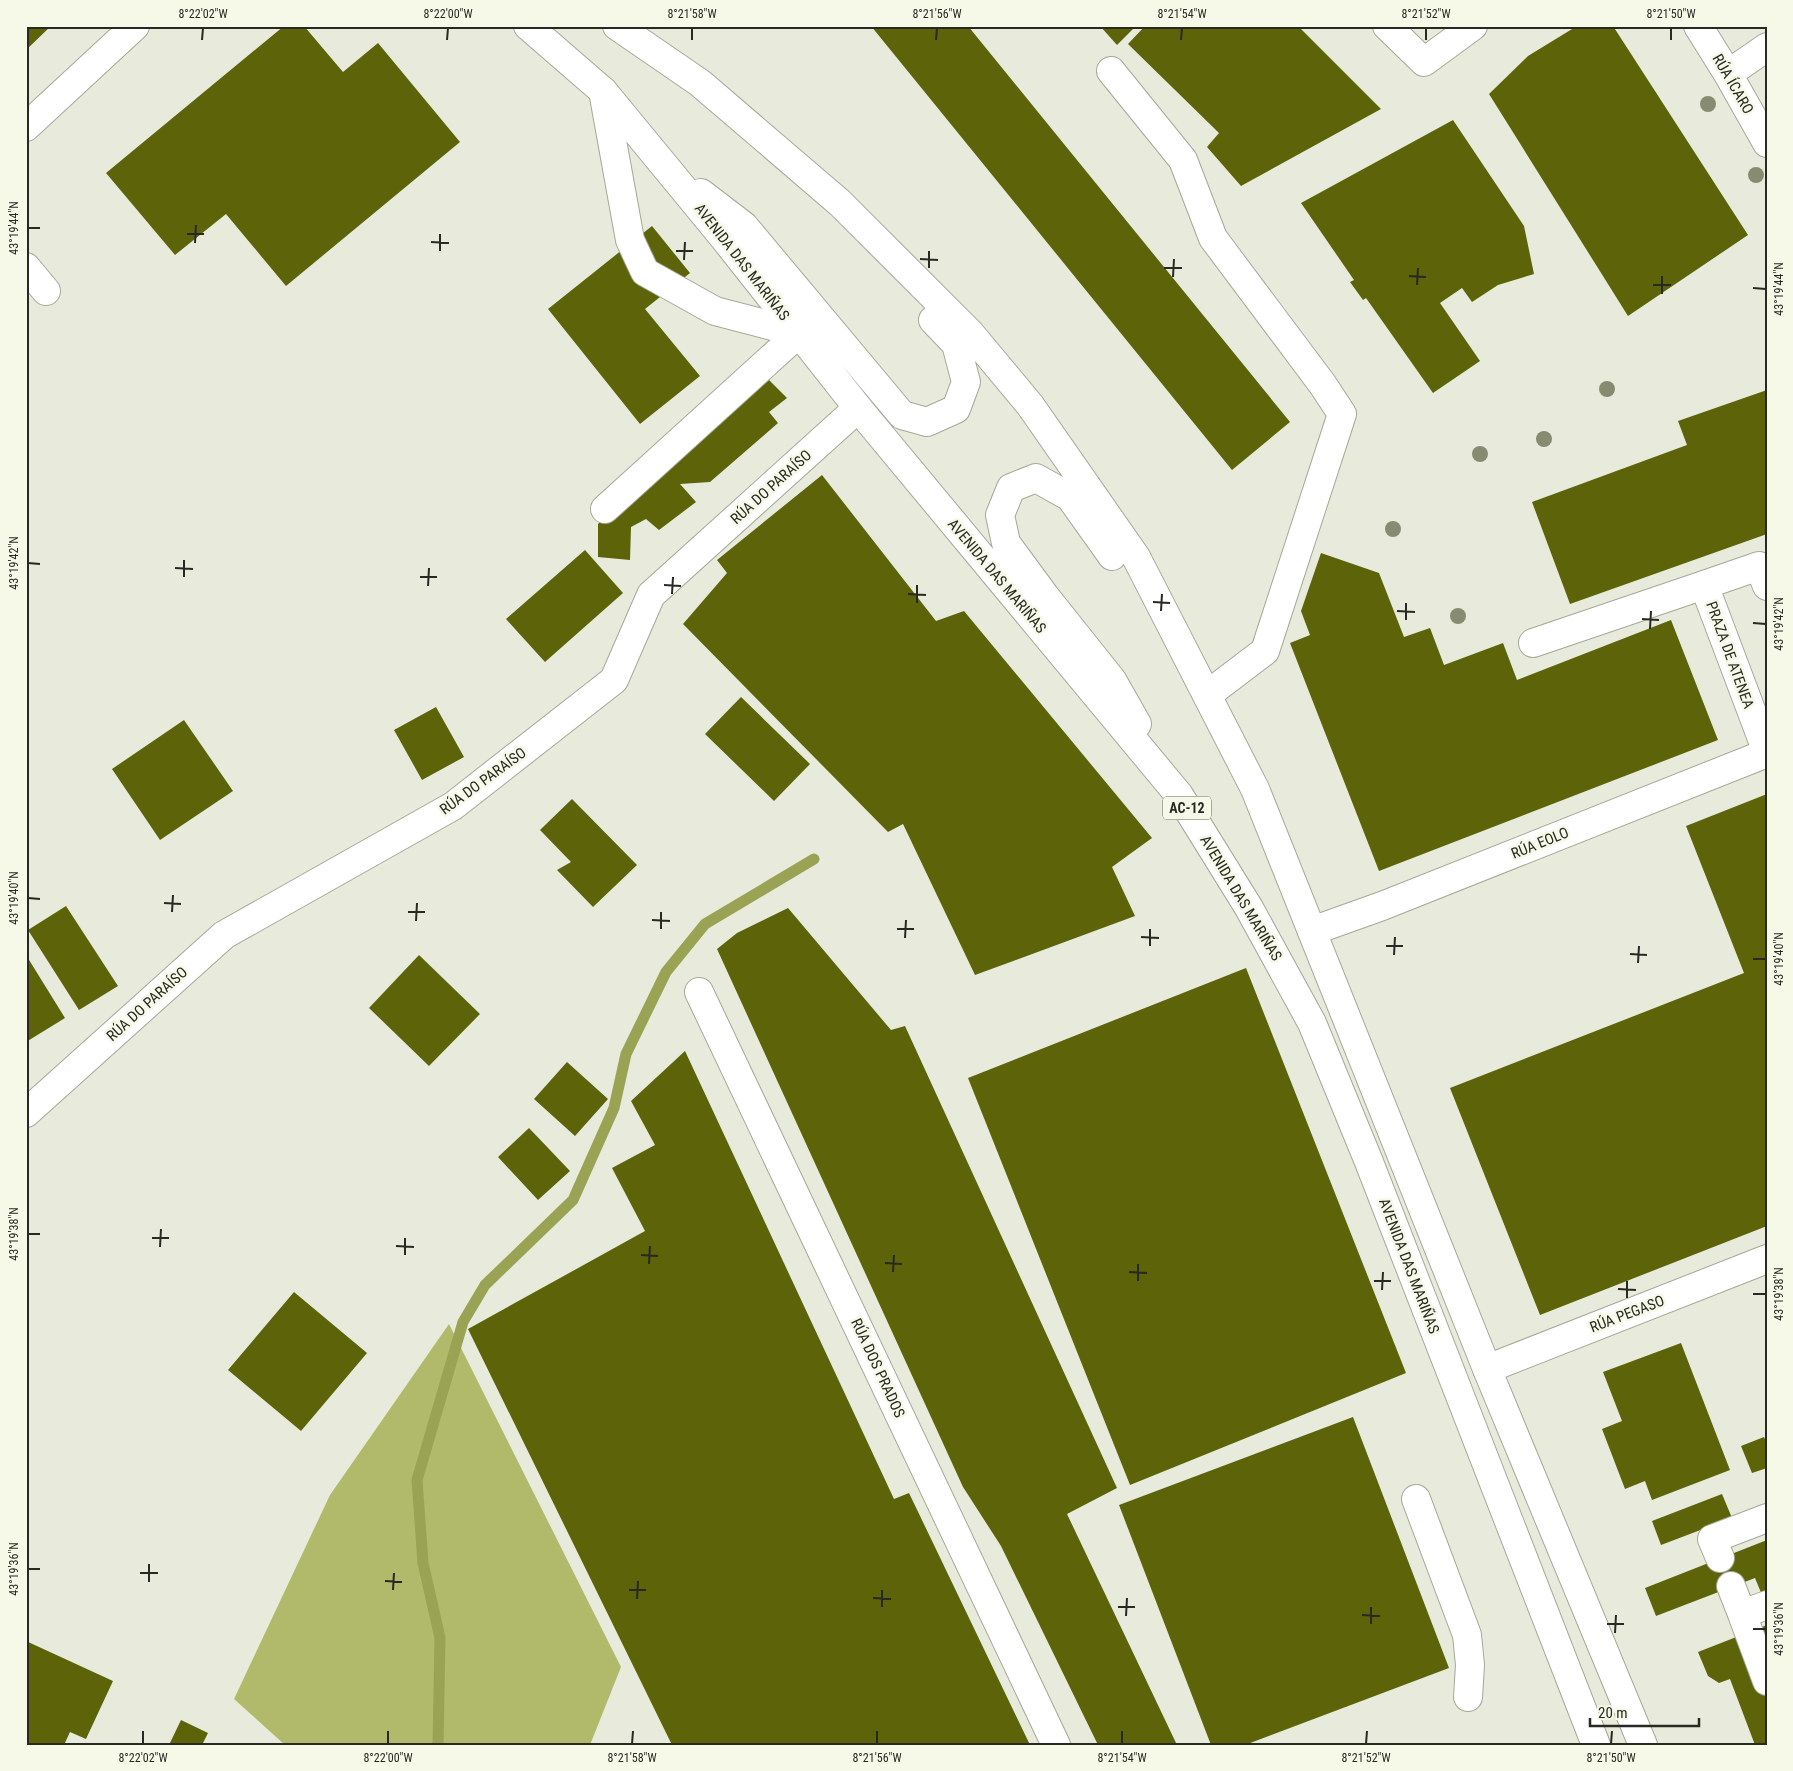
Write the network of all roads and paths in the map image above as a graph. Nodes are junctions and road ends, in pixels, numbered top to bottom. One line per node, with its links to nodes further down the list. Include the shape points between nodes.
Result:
1 (135, 26): 11 (main road)
2 (528, 26): 10 (main road, AVENIDA DAS MARIÑAS / AC-12)
3 (617, 26): 14 (main road, via 700,83)
4 (1387, 26): 5 (main road, via 1424,62)
5 (1473, 26)
6 (1698, 26): 9 (main road, RÚA ÍCARO)
7 (1767, 47): 9 (main road)
8 (1110, 71): 24 (main road, via 1183,160 1213,238 1342,414 1265,651)
9 (1728, 74): 12 (main road, RÚA ÍCARO)
10 (603, 91): 13 (main road, AVENIDA DAS MARIÑAS / AC-12); 17 (main road, via 630,240 644,272 715,311)
11 (26, 127)
12 (1767, 143)
13 (665, 166): 14 (main road, via 744,226 902,415 927,422 956,409 966,382 956,344 885,270); 17 (main road, AVENIDA DAS MARIÑAS / AC-12)
14 (840, 202): 22 (main road, via 970,333 1030,405 1136,557)
15 (26, 267): 16 (main road)
16 (46, 291)
17 (799, 333): 18 (main road, AVENIDA DAS MARIÑAS / AC-12); 19 (main road)
18 (858, 408): 26 (main road, AVENIDA DAS MARIÑAS / AC-12); 29 (main road, RÚA DO PARAÍSO, via 651,595 614,680 453,806 224,935)
19 (605, 509)
20 (1704, 585): 21 (main road, PRAZA DE ATENEA, via 1759,566); 23 (main road, PRAZA DE ATENEA); 25 (main road, PRAZA DE ATENEA)
21 (1767, 586)
22 (1175, 632): 24 (main road); 26 (main road, via 1117,562 1070,496 1036,478 1011,488 1000,515 1006,543 1112,680)
23 (1533, 643)
24 (1207, 695): 27 (main road, via 1256,789)
25 (1767, 753): 27 (main road, RÚA EOLO)
26 (1179, 795): 41 (main road, AVENIDA DAS MARIÑAS / AC-12, via 1249,908 1312,1023)
27 (1312, 931): 31 (main road)
28 (699, 992): 40 (main road, RÚA DOS PRADOS)
29 (26, 1113)
30 (1767, 1259): 31 (main road, RÚA PEGASO)
31 (1487, 1369): 39 (main road)
32 (1416, 1499): 38 (main road, via 1467,1635 1470,1665)
33 (1767, 1518): 34 (main road, via 1712,1539)
34 (1720, 1558)
35 (1731, 1586): 36 (main road)
36 (1754, 1610): 37 (main road)
37 (1767, 1681)
38 (1468, 1697)
39 (1638, 1734): 42 (main road)
40 (1056, 1745)
41 (1596, 1745)
42 (1652, 1745)

